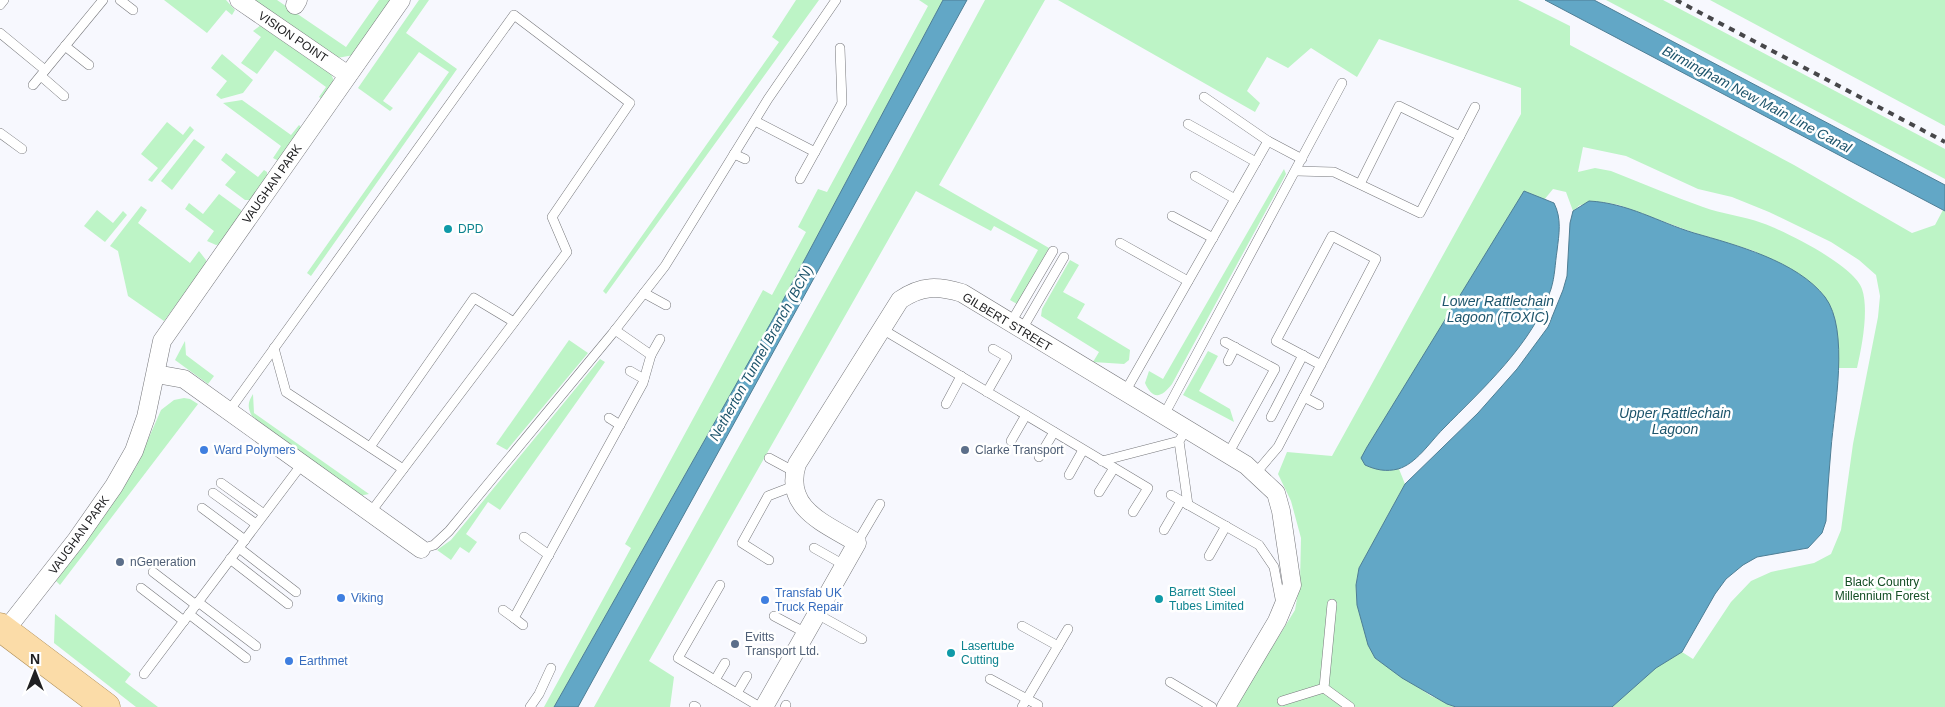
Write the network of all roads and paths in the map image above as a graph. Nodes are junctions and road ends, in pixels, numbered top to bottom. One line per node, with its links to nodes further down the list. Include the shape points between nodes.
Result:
1 (4, 0): 7 (lane)
2 (103, 0): 10 (lane)
3 (120, 0): 8 (lane)
4 (239, 0): 14 (street, VISION POINT)
5 (401, 0): 14 (street, VAUGHAN PARK)
6 (836, 0): 20 (lane)
7 (0, 5)
8 (133, 10)
9 (0, 33): 13 (lane)
10 (65, 46): 12 (lane); 13 (lane)
11 (840, 48): 26 (lane, via 842,103)
12 (89, 65)
13 (43, 73): 16 (lane); 17 (lane)
14 (348, 75): 58 (street, VAUGHAN PARK, via 162,341)
15 (1342, 84): 28 (lane)
16 (33, 85)
17 (64, 96)
18 (1204, 97): 24 (lane)
19 (1474, 107): 23 (lane)
20 (755, 121): 26 (lane); 27 (lane)
21 (1188, 124): 30 (lane)
22 (0, 133): 25 (lane)
23 (1460, 136): 34 (lane, via 1420,212); 34 (lane, via 1399,106)
24 (1268, 141): 28 (lane); 30 (lane)
25 (22, 149)
26 (815, 152): 33 (lane)
27 (734, 154): 29 (lane); 42 (lane, via 665,266)
28 (1302, 159): 31 (lane)
29 (745, 160)
30 (1256, 162): 35 (lane)
31 (1296, 171): 34 (lane, via 1334,172); 67 (lane)
32 (1195, 176): 35 (lane)
33 (800, 179)
34 (1360, 184)
35 (1235, 199): 37 (lane)
36 (1172, 216): 37 (lane)
37 (1213, 238): 41 (lane)
38 (1120, 243): 41 (lane)
39 (1053, 251): 45 (lane)
40 (1064, 257): 45 (lane)
41 (1188, 281): 62 (lane)
42 (644, 294): 43 (lane); 47 (lane)
43 (666, 305)
44 (514, 322): 51 (lane, via 567,252 552,217 630,103 514,15); 75 (lane, via 474,298); 83 (lane)
45 (1016, 327): 46 (street, GILBERT STREET, via 962,293 931,288 913,291 900,300); 62 (street, GILBERT STREET)
46 (882, 329): 59 (lane); 86 (street, GILBERT STREET, via 797,464)
47 (615, 330): 53 (lane); 107 (lane, via 449,531 434,545)
48 (660, 339): 53 (lane)
49 (1225, 342): 50 (lane)
50 (1235, 347): 55 (lane); 77 (lane, via 1275,369)
51 (274, 348): 66 (lane); 75 (lane, via 286,392)
52 (993, 349): 61 (lane, via 1007,357)
53 (651, 355): 60 (lane)
54 (1303, 355): 56 (lane); 56 (lane, via 1276,341 1332,236 1376,259); 69 (lane)
55 (1228, 361)
56 (1321, 365): 63 (lane)
57 (630, 372): 60 (lane)
58 (156, 374): 66 (street, via 184,379); 128 (street, VAUGHAN PARK, via 134,451 114,486 64,555)
59 (961, 376): 61 (lane); 64 (lane)
60 (644, 379): 71 (lane)
61 (987, 392): 68 (lane)
62 (1125, 392): 67 (street, GILBERT STREET)
63 (1304, 397): 65 (lane); 84 (lane, via 1278,447)
64 (946, 404)
65 (1319, 405)
66 (229, 411): 81 (street)
67 (1164, 415): 73 (street, GILBERT STREET)
68 (1026, 416): 72 (lane); 74 (lane)
69 (1271, 417)
70 (609, 418): 71 (lane)
71 (620, 425): 97 (lane)
72 (1054, 432): 76 (lane); 78 (lane)
73 (1183, 435): 77 (street, GILBERT STREET); 80 (lane); 91 (lane)
74 (1011, 441)
75 (370, 447): 83 (lane)
76 (1083, 450): 80 (lane); 85 (lane)
77 (1228, 454): 84 (street, GILBERT STREET)
78 (1039, 457)
79 (769, 458): 86 (lane)
80 (1102, 461): 82 (lane)
81 (302, 464): 94 (street); 96 (lane)
82 (1114, 468): 88 (lane); 95 (lane, via 1148,488)
83 (403, 469): 94 (lane)
84 (1255, 474): 120 (street, GILBERT STREET, via 1276,493 1281,511 1292,585)
85 (1069, 475)
86 (794, 479): 104 (street, via 798,500 806,510); 111 (lane, via 768,496 742,543)
87 (221, 483): 96 (lane)
88 (1099, 492)
89 (214, 493): 98 (lane)
90 (1171, 496): 91 (lane)
91 (1184, 503): 99 (lane); 101 (lane)
92 (880, 504): 104 (lane)
93 (202, 508): 103 (lane)
94 (370, 512): 107 (street)
95 (1134, 512)
96 (264, 514): 98 (lane)
97 (567, 522): 100 (lane); 108 (lane)
98 (256, 524): 103 (lane)
99 (1226, 526): 109 (lane); 120 (lane, via 1259,545 1274,567)
100 (576, 527)
101 (1164, 530)
102 (524, 538): 108 (lane)
103 (245, 540): 105 (lane)
104 (857, 543): 112 (street)
105 (239, 548): 110 (lane); 116 (lane)
106 (814, 548): 112 (lane)
107 (420, 549)
108 (549, 554): 125 (lane)
109 (1209, 556)
110 (230, 559): 117 (lane); 118 (lane)
111 (769, 560)
112 (844, 565): 122 (street)
113 (153, 572): 117 (lane)
114 (720, 585): 140 (lane, via 678,658)
115 (142, 588): 124 (lane)
116 (296, 592)
117 (197, 603): 124 (lane); 132 (lane)
118 (288, 604)
119 (1332, 604): 142 (lane)
120 (1282, 608): 152 (street, GILBERT STREET)
121 (503, 610): 125 (lane)
122 (817, 614): 130 (street); 131 (lane)
123 (774, 616): 130 (lane)
124 (187, 618): 134 (lane); 137 (lane)
125 (514, 618): 126 (lane)
126 (523, 625)
127 (1022, 626): 133 (lane)
128 (3, 629): 147 (main road)
129 (1068, 629): 133 (lane)
130 (806, 632): 150 (street)
131 (862, 638)
132 (256, 646)
133 (1058, 646): 145 (lane)
134 (246, 658)
135 (725, 663): 140 (lane)
136 (551, 668): 148 (lane, via 540,694)
137 (144, 674)
138 (747, 676): 143 (lane)
139 (990, 679): 145 (lane)
140 (715, 680): 143 (lane)
141 (1170, 682): 151 (lane)
142 (1324, 688): 144 (lane); 153 (lane)
143 (737, 693): 149 (lane)
144 (1282, 701)
145 (1024, 703): 146 (lane)
146 (1038, 705)
147 (106, 707)
148 (530, 707)
149 (760, 707)
150 (764, 707)
151 (1212, 707)
152 (1226, 707)
153 (1350, 707)

